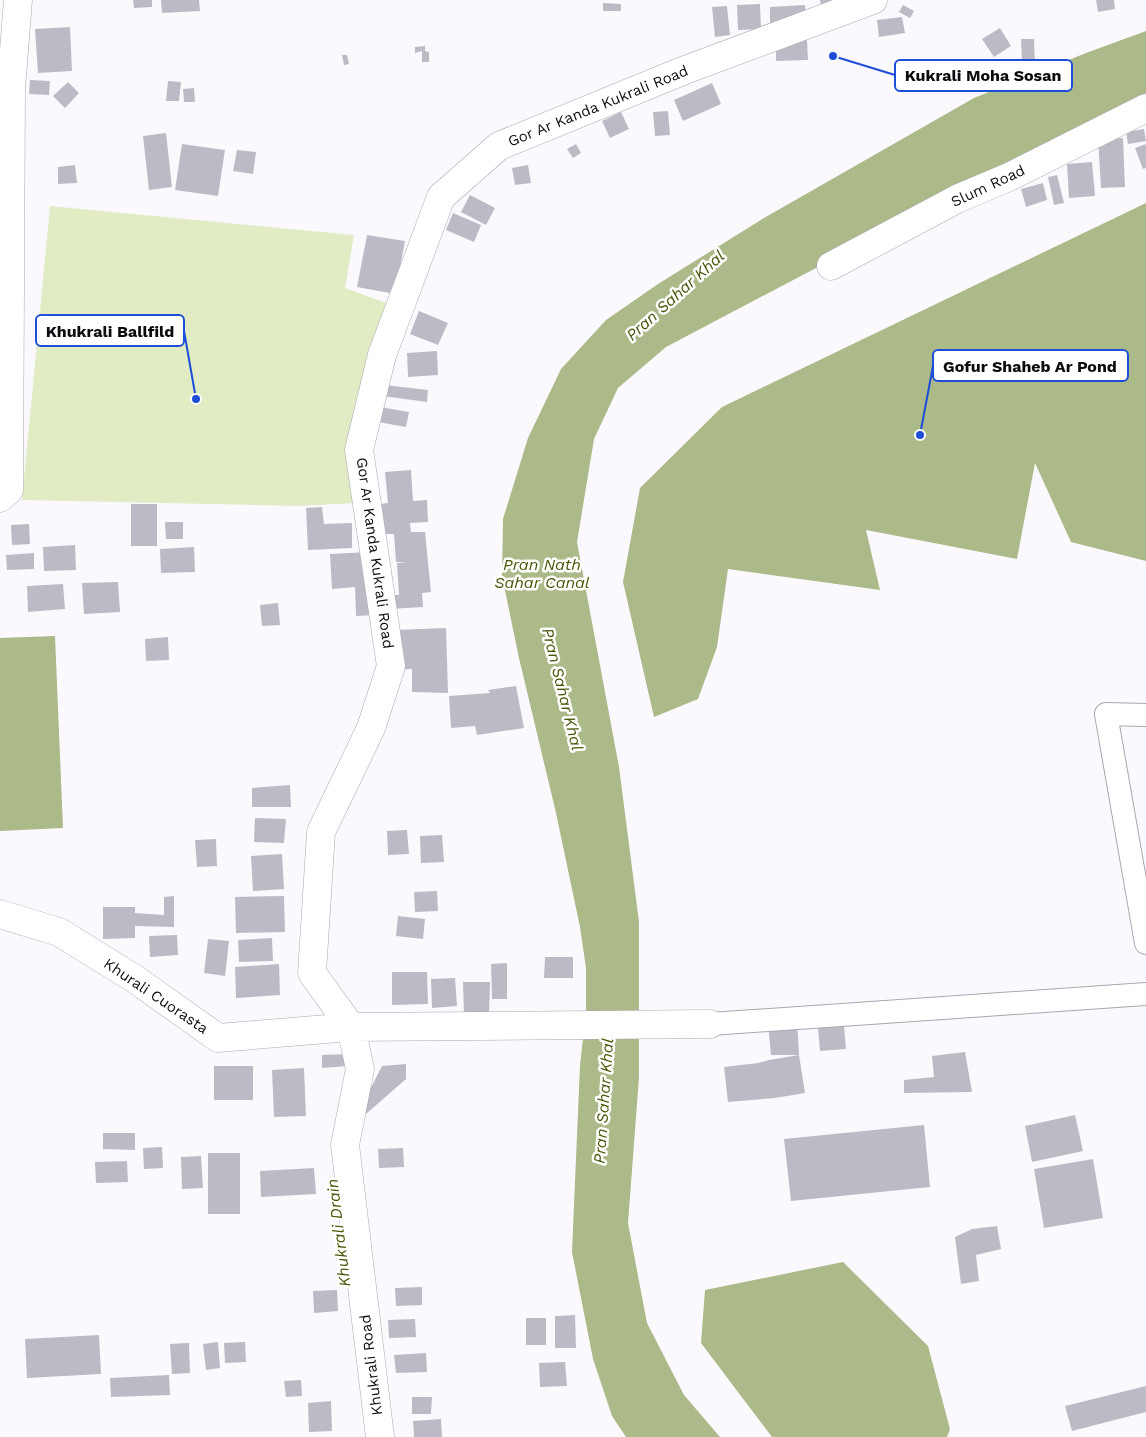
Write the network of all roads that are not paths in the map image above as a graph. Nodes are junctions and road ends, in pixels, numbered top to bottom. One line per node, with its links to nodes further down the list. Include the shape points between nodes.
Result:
1 (18, 0): 5 (street, via 11,88 9,490)
2 (873, 0): 11 (street, Gor Ar Kanda Kukrali Road, via 686,70 499,146 441,196 382,356 359,450 392,666 371,728 321,832 312,973)
3 (1146, 108): 4 (street, Slum Road, via 1009,177 957,199)
4 (831, 266)
5 (0, 498)
6 (1146, 715): 8 (street, via 1106,714)
7 (0, 914): 11 (street, Khurali Cuorasta, via 59,932 135,979 218,1038)
8 (1146, 944)
9 (1146, 994): 10 (street)
10 (710, 1024): 11 (street)
11 (351, 1027): 12 (street, Khukrali Road, via 360,1069 345,1145)
12 (380, 1437)

